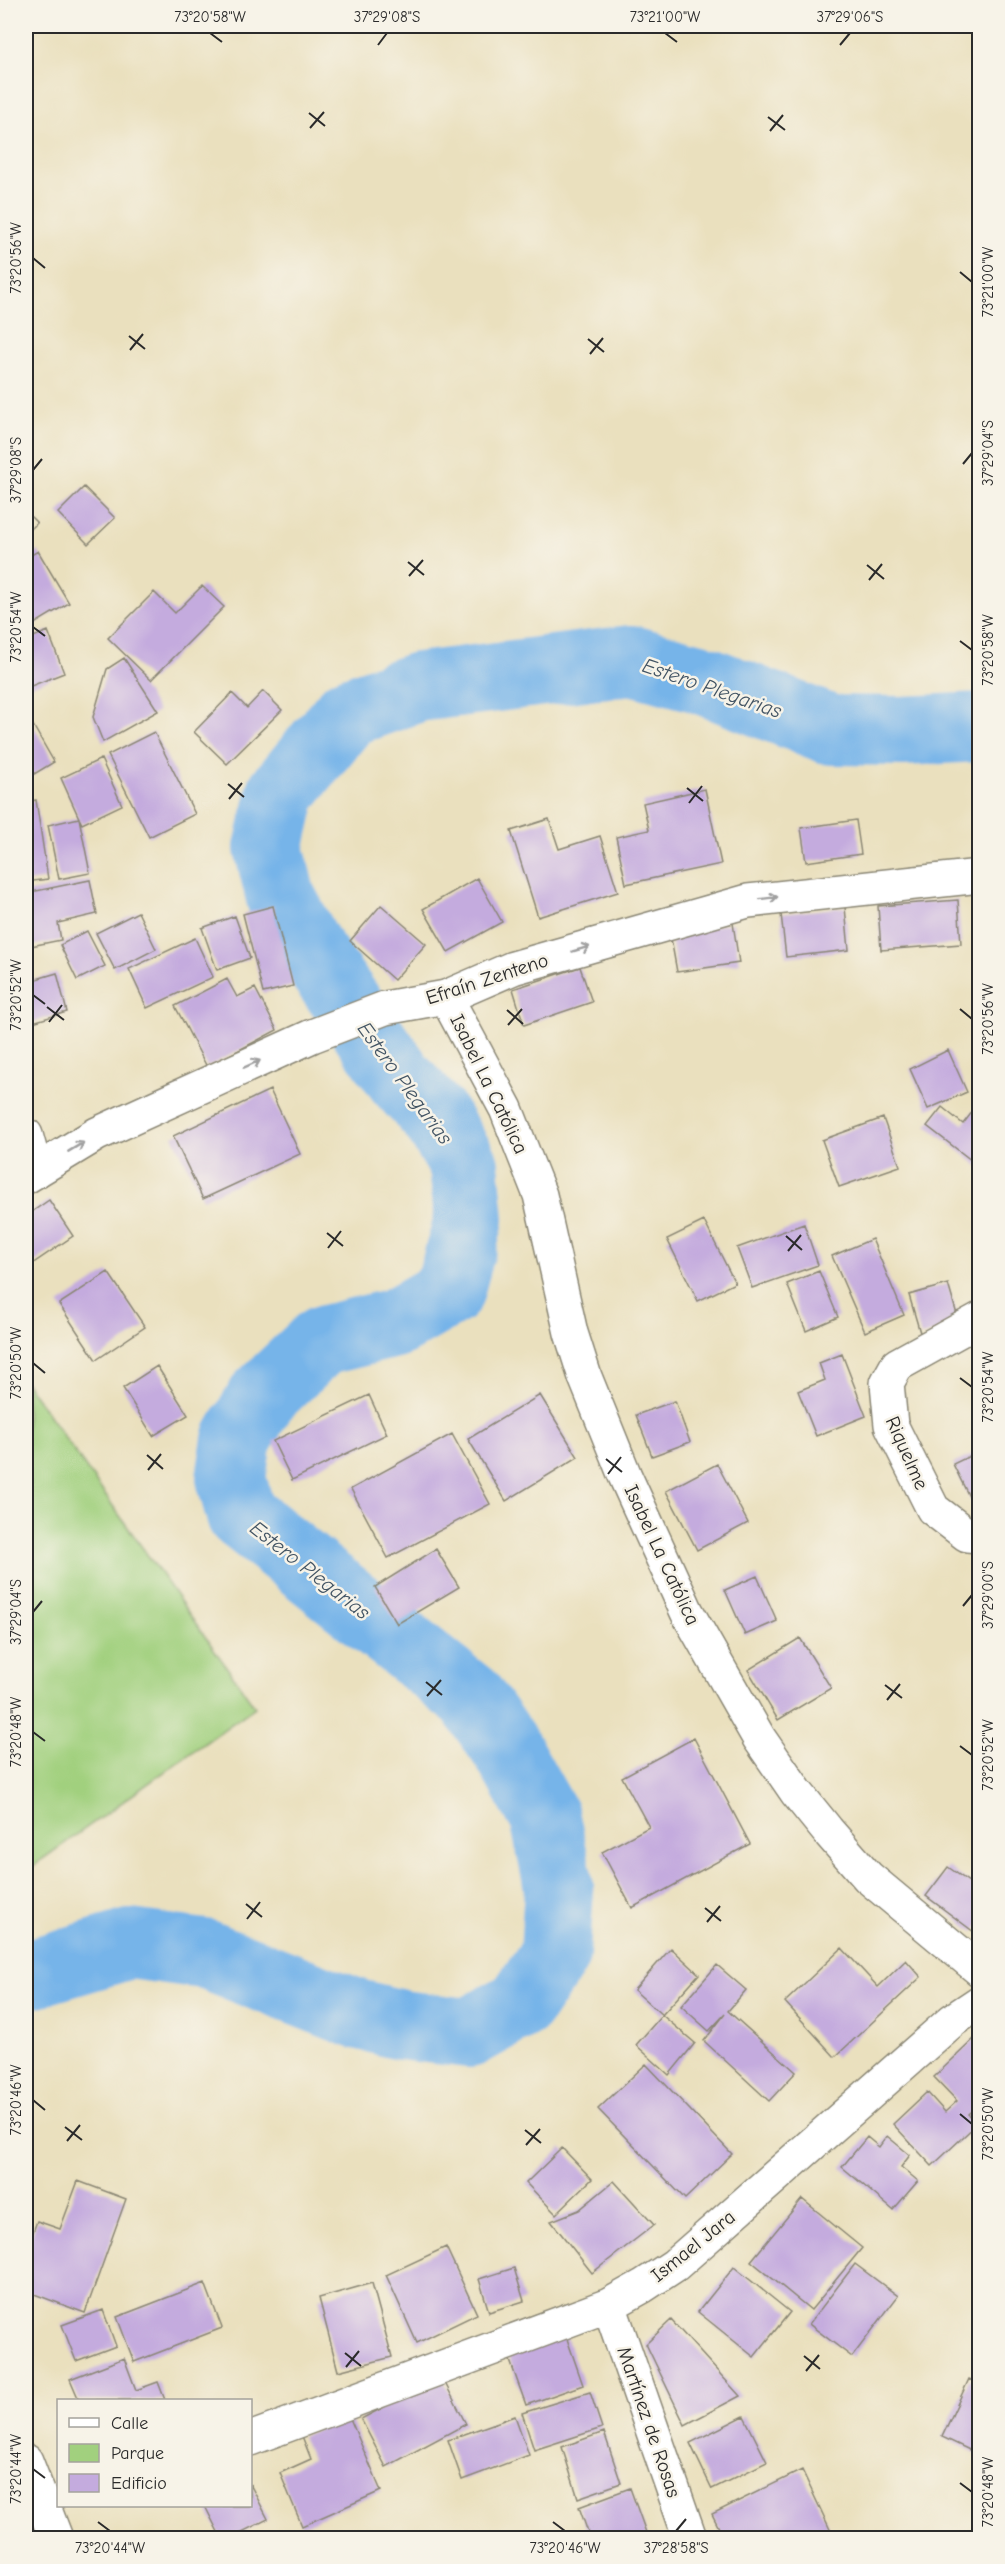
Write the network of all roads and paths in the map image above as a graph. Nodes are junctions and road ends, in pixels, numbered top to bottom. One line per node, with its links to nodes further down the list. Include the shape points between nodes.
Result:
1 (980, 876): 2 (street, Efraín Zenteno, one-way to 1, via 513,968 747,901)
2 (446, 997): 4 (street, Efraín Zenteno, one-way to 2, via 97,1134 312,1036 385,1008); 7 (street, Isabel La Católica, via 506,1109 540,1195 585,1377 687,1612 759,1738 827,1830 868,1877)
3 (26, 1135): 4 (street)
4 (31, 1174)
5 (980, 1319): 6 (street, Riquelme, via 897,1365 886,1383 891,1425 933,1509 968,1535)
6 (980, 1536)
7 (980, 1970)
8 (980, 2001): 9 (street, Ismael Jara, via 953,2020 675,2265)
9 (609, 2306): 10 (street, Ismael Jara); 14 (street, Martínez de Rosas)
10 (252, 2438)
11 (26, 2461): 12 (street)
12 (50, 2495): 13 (street)
13 (56, 2538)
14 (690, 2538)

